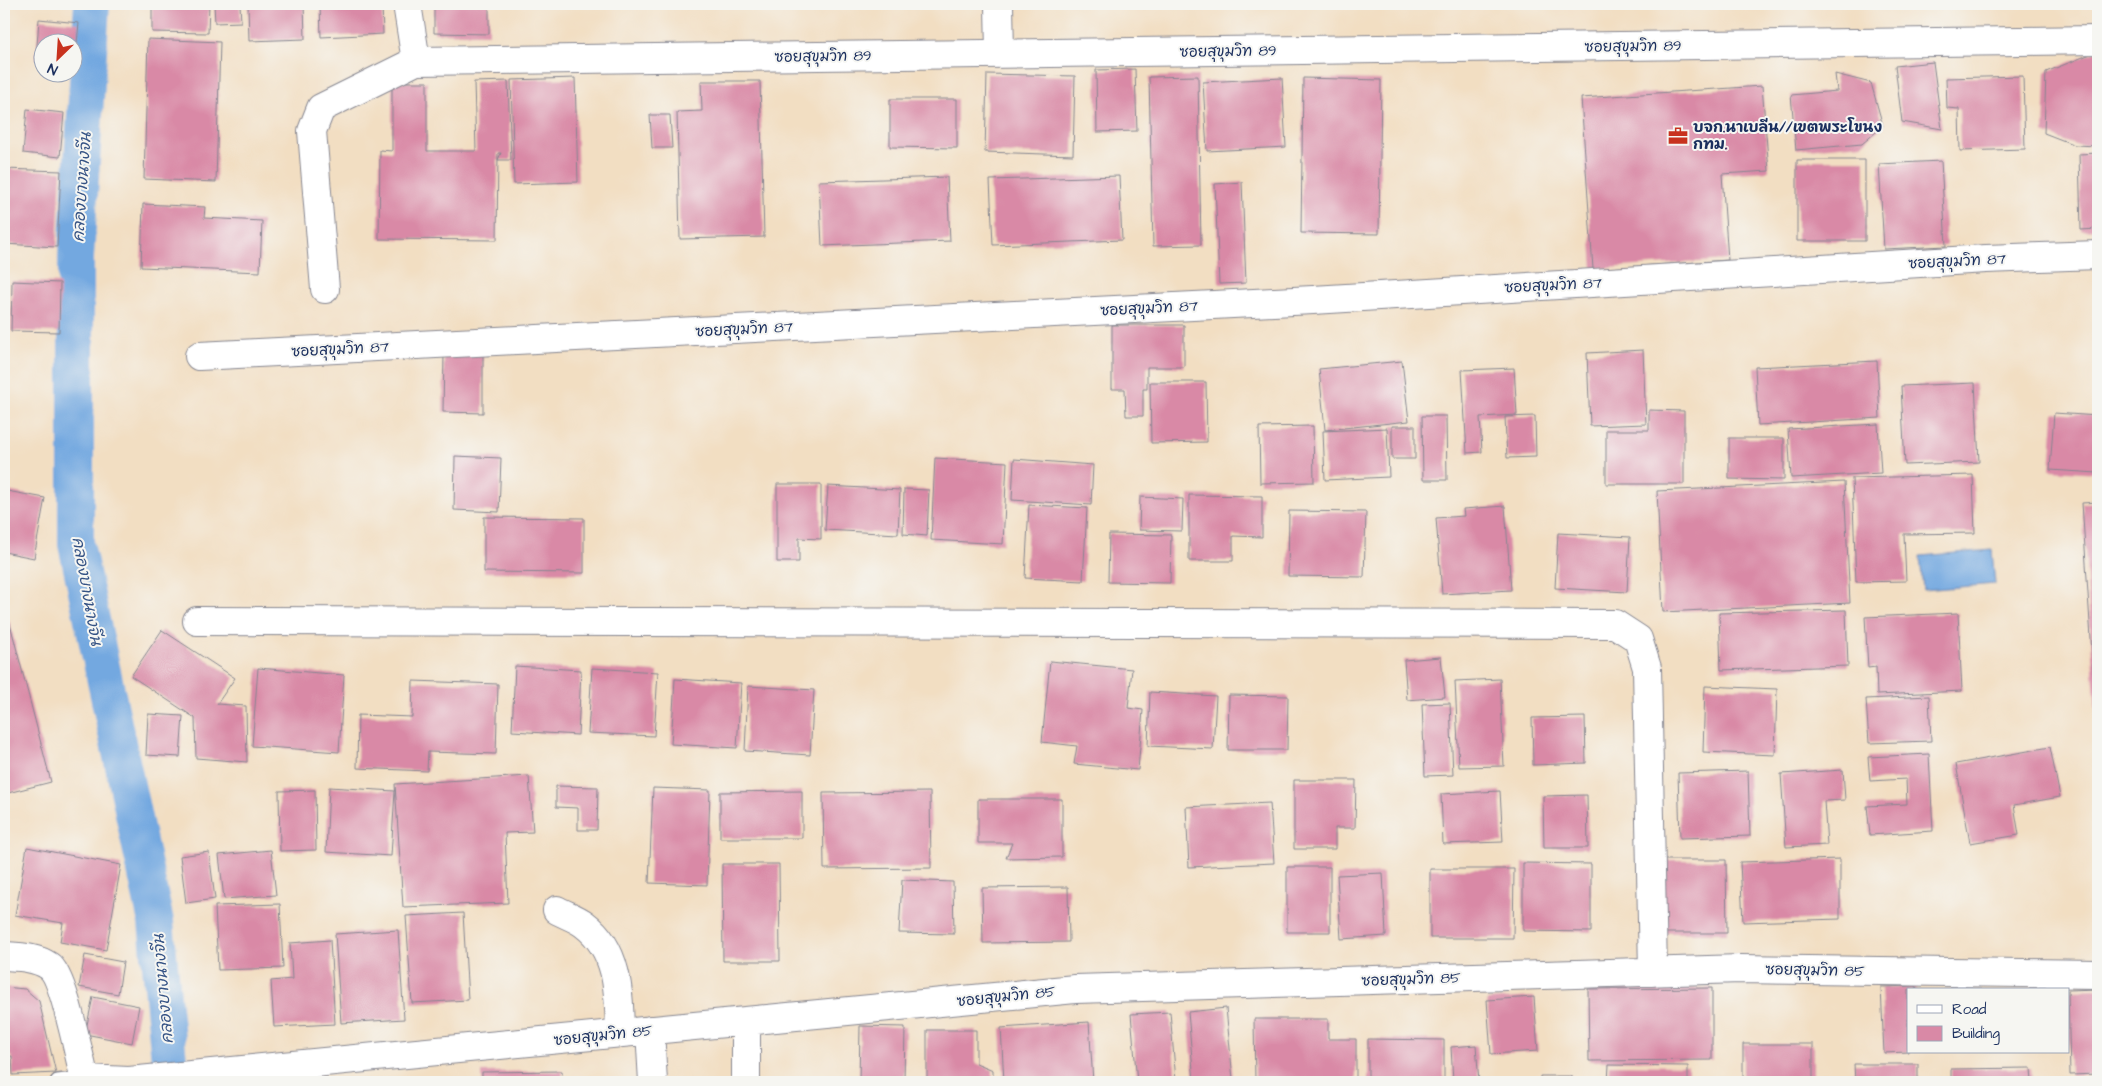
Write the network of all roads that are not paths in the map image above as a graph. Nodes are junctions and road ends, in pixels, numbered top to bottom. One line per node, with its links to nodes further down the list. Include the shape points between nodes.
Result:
1 (407, 4): 5 (street)
2 (999, 4): 4 (street)
3 (2098, 40): 4 (street, ซอยสุขุมวิท 89)
4 (1000, 53): 5 (street, ซอยสุขุมวิท 89)
5 (416, 61): 7 (street, via 321,108 315,120 312,131)
6 (2098, 255): 8 (street, ซอยสุขุมวิท 87, via 1313,300)
7 (325, 289)
8 (199, 356)
9 (197, 621): 12 (street, via 1615,624 1638,639 1647,668)
10 (557, 910): 16 (street, via 584,924 612,960 619,993)
11 (4, 956): 18 (street, via 34,959 50,966 60,982)
12 (1653, 972): 13 (street, ซอยสุขุมวิท 85, via 1741,969); 14 (street, ซอยสุขุมวิท 85, via 1075,989)
13 (2098, 974)
14 (746, 1021): 15 (street, ซอยสุขุมวิท 85); 21 (street)
15 (650, 1030): 16 (street, ซอยสุขุมวิท 85); 20 (street)
16 (620, 1033): 17 (street, ซอยสุขุมวิท 85)
17 (345, 1071): 18 (street, ซอยสุขุมวิท 85, via 223,1072 128,1081)
18 (85, 1079): 19 (lane)
19 (58, 1082)
20 (653, 1082)
21 (746, 1082)

